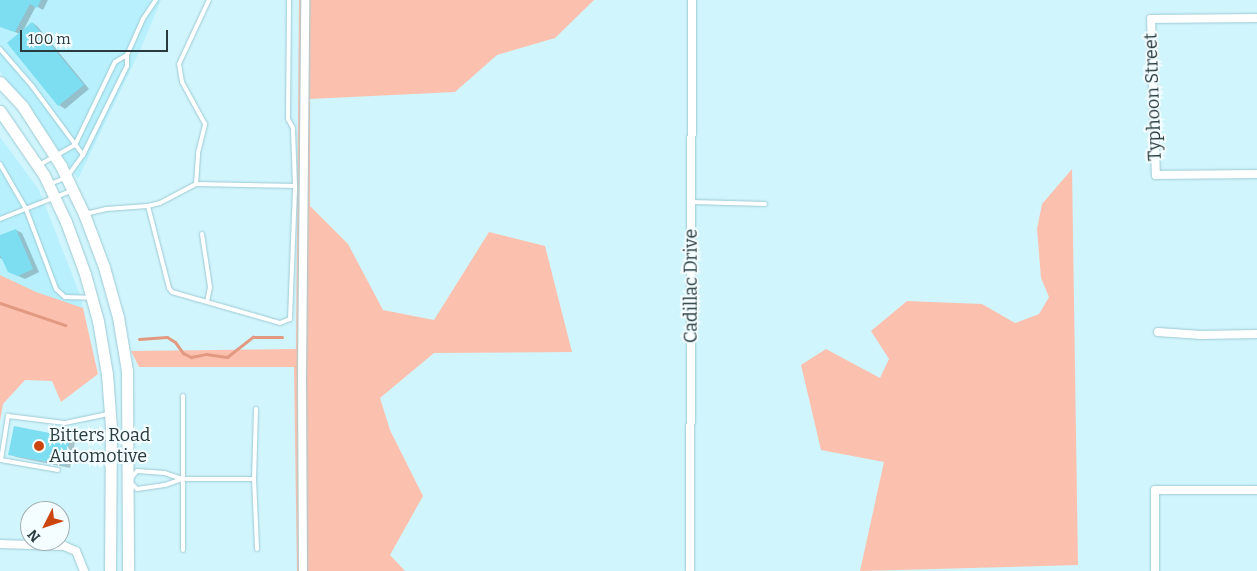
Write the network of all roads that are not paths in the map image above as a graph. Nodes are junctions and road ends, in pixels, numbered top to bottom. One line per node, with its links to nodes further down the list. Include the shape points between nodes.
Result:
1 (156, 0): 8 (lane, via 143,19)
2 (209, 0): 18 (lane, via 178,64 182,82 204,124)
3 (289, 0): 20 (lane, via 288,119 293,128)
4 (305, 0): 49 (street)
5 (692, 0): 23 (street, Cadillac Drive)
6 (1257, 18): 16 (street, Typhoon Street, via 1151,19 1156,175)
7 (0, 49): 11 (lane)
8 (128, 55): 11 (lane, via 115,62); 12 (lane, via 127,66)
9 (0, 82): 13 (main road, via 23,106)
10 (0, 111): 15 (main road)
11 (75, 145): 12 (lane); 13 (lane)
12 (83, 155): 17 (lane)
13 (55, 156): 15 (lane); 17 (main road)
14 (0, 164): 26 (lane)
15 (37, 165): 19 (main road)
16 (1257, 174)
17 (67, 177): 19 (lane); 21 (main road)
18 (196, 184): 20 (lane); 25 (lane)
19 (48, 185): 22 (main road)
20 (295, 186): 31 (lane, via 290,320 280,323)
21 (73, 190): 22 (lane); 27 (main road)
22 (54, 198): 26 (lane); 30 (main road)
23 (692, 202): 24 (lane); 50 (street, Cadillac Drive)
24 (765, 204)
25 (148, 206): 27 (lane); 31 (lane, via 169,288 172,292)
26 (26, 209): 28 (lane); 30 (lane, via 56,290 65,297)
27 (84, 214): 40 (main road, via 118,317 127,371)
28 (0, 219)
29 (202, 234): 31 (lane, via 210,287)
30 (92, 298): 36 (main road, via 107,374)
31 (207, 302)
32 (1158, 332): 33 (street)
33 (1257, 334)
34 (183, 396): 38 (lane)
35 (256, 409): 39 (lane)
36 (110, 414): 37 (lane, via 65,423 8,416 1,460); 41 (main road)
37 (58, 470)
38 (182, 479): 39 (lane); 40 (lane, via 137,489); 40 (lane, via 165,473 137,471); 45 (lane)
39 (254, 479): 44 (lane)
40 (129, 481): 41 (main road); 48 (main road)
41 (111, 482): 47 (main road)
42 (1257, 490): 51 (street, via 1155,490)
43 (0, 544): 46 (street, via 64,546 76,551)
44 (257, 549)
45 (183, 550)
46 (84, 571)
47 (110, 571)
48 (128, 571)
49 (303, 571)
50 (690, 571)
51 (1155, 571)

